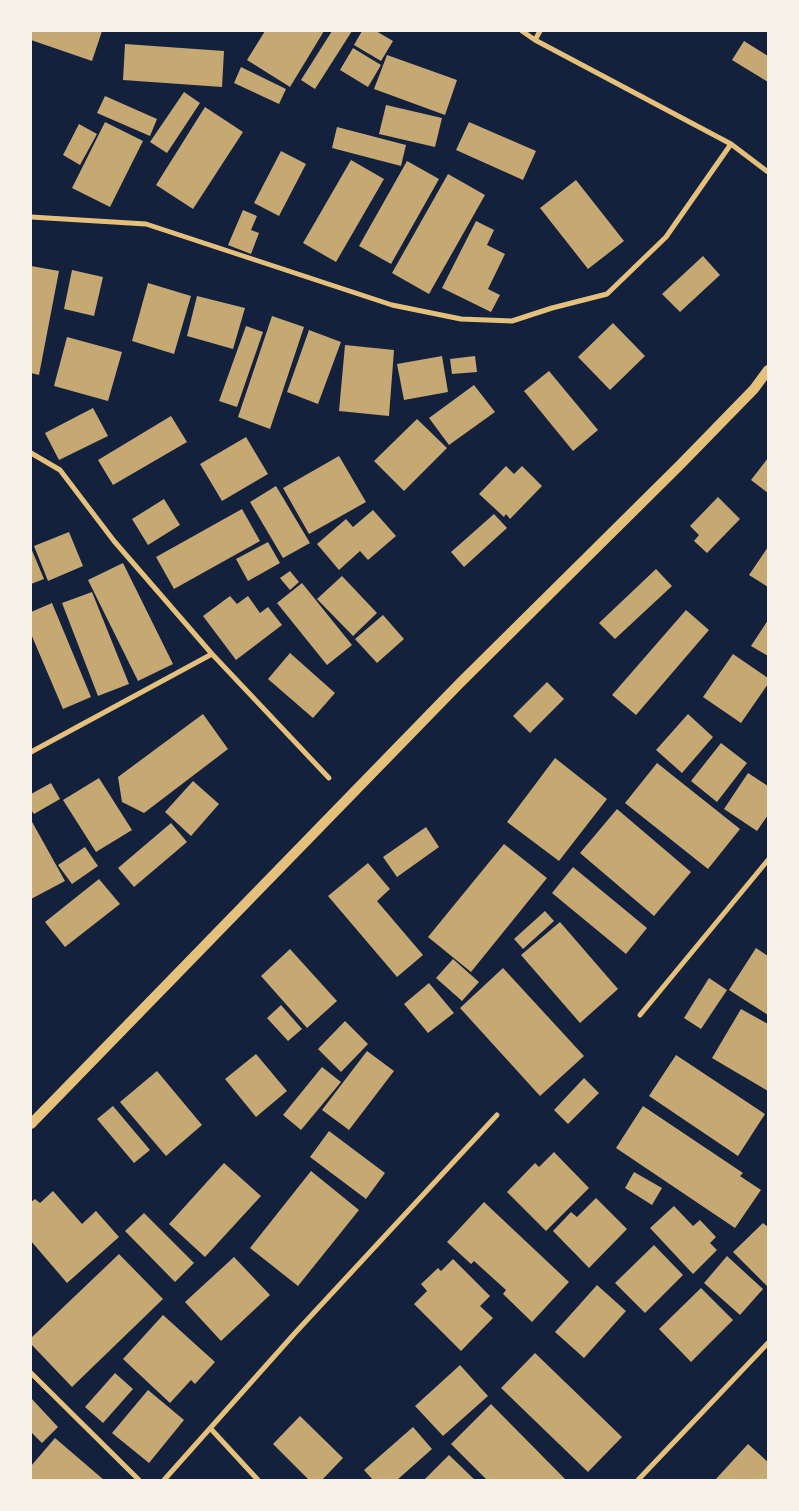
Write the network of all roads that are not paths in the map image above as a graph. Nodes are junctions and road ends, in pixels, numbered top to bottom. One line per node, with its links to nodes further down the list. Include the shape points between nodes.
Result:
1 (522, 31): 3 (street)
2 (540, 31): 3 (street)
3 (535, 40): 4 (street)
4 (731, 144): 5 (street); 6 (street, via 666,237 607,294 512,322 462,319 392,305 146,224)
5 (768, 172)
6 (31, 217)
7 (768, 370): 15 (main road, via 680,465 460,683)
8 (31, 452): 9 (street, via 60,470 114,541)
9 (212, 654): 10 (street); 11 (street)
10 (31, 752)
11 (329, 778)
12 (768, 860): 13 (street)
13 (640, 1015)
14 (498, 1115): 18 (street, via 295,1333)
15 (31, 1124)
16 (768, 1343): 22 (street)
17 (31, 1373): 19 (street)
18 (211, 1429): 20 (street); 21 (street)
19 (138, 1480)
20 (164, 1480)
21 (258, 1480)
22 (638, 1480)

